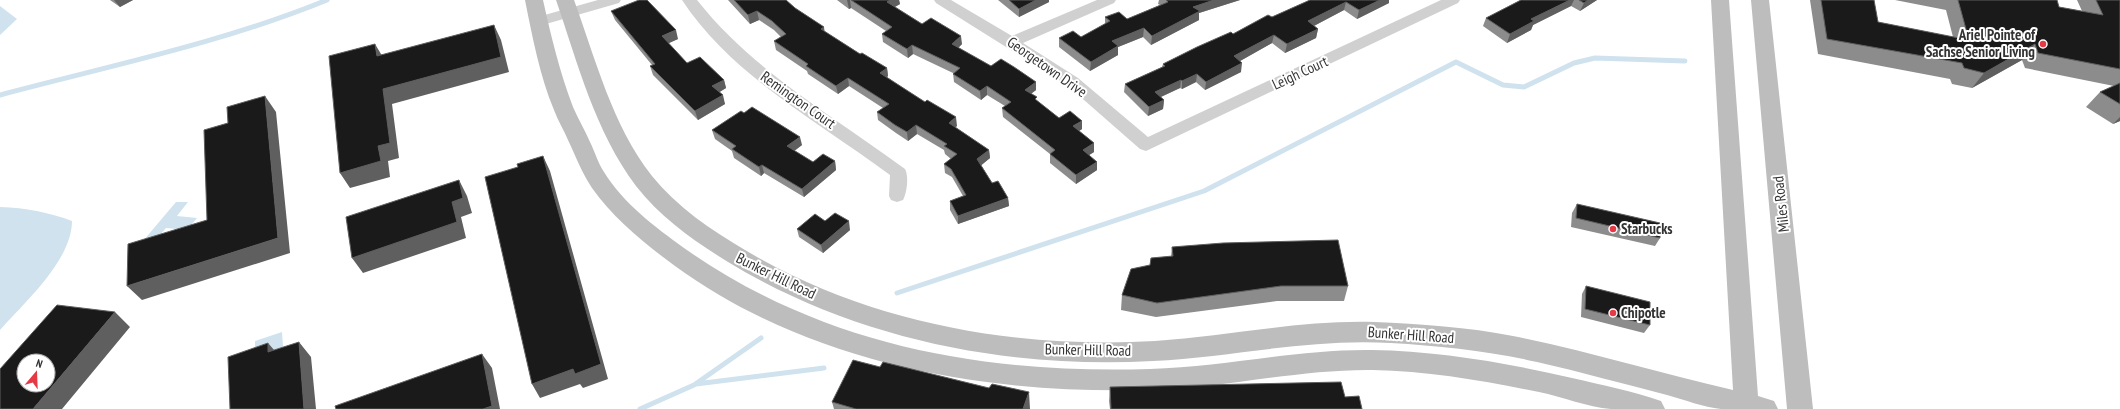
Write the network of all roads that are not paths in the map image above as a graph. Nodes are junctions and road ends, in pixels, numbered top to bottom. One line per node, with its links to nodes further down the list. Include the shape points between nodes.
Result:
1 (614, 0): 8 (street)
2 (689, 0): 12 (street, Remington Court, via 702,18 753,68 865,146 899,173)
3 (941, 0): 10 (street, Georgetown Drive)
4 (1108, 0): 10 (street)
5 (1453, 0): 11 (street, Leigh Court)
6 (1720, 0): 17 (main road, via 1745,371)
7 (1760, 0): 19 (main road, Miles Road)
8 (568, 7): 9 (street); 14 (main road, Bunker Hill Road, via 604,114 616,139 638,173 672,210 698,232 742,262 810,294 914,329 998,345)
9 (536, 11): 16 (main road, Bunker Hill Road, via 563,109 597,179 643,229 704,275 791,321 850,342 933,363 991,372)
10 (1011, 42): 11 (street, Georgetown Drive, via 1073,82)
11 (1146, 145)
12 (897, 196)
13 (1372, 332): 14 (main road, Bunker Hill Road, via 1295,334 1154,351); 15 (main road); 17 (main road, Bunker Hill Road, via 1464,339 1512,347)
14 (1091, 353): 16 (main road)
15 (1374, 360): 16 (main road, Bunker Hill Road, via 1284,365 1179,378); 18 (main road, Bunker Hill Road, via 1497,372)
16 (1089, 379)
17 (1752, 407)
18 (1652, 409)
19 (1800, 409)

